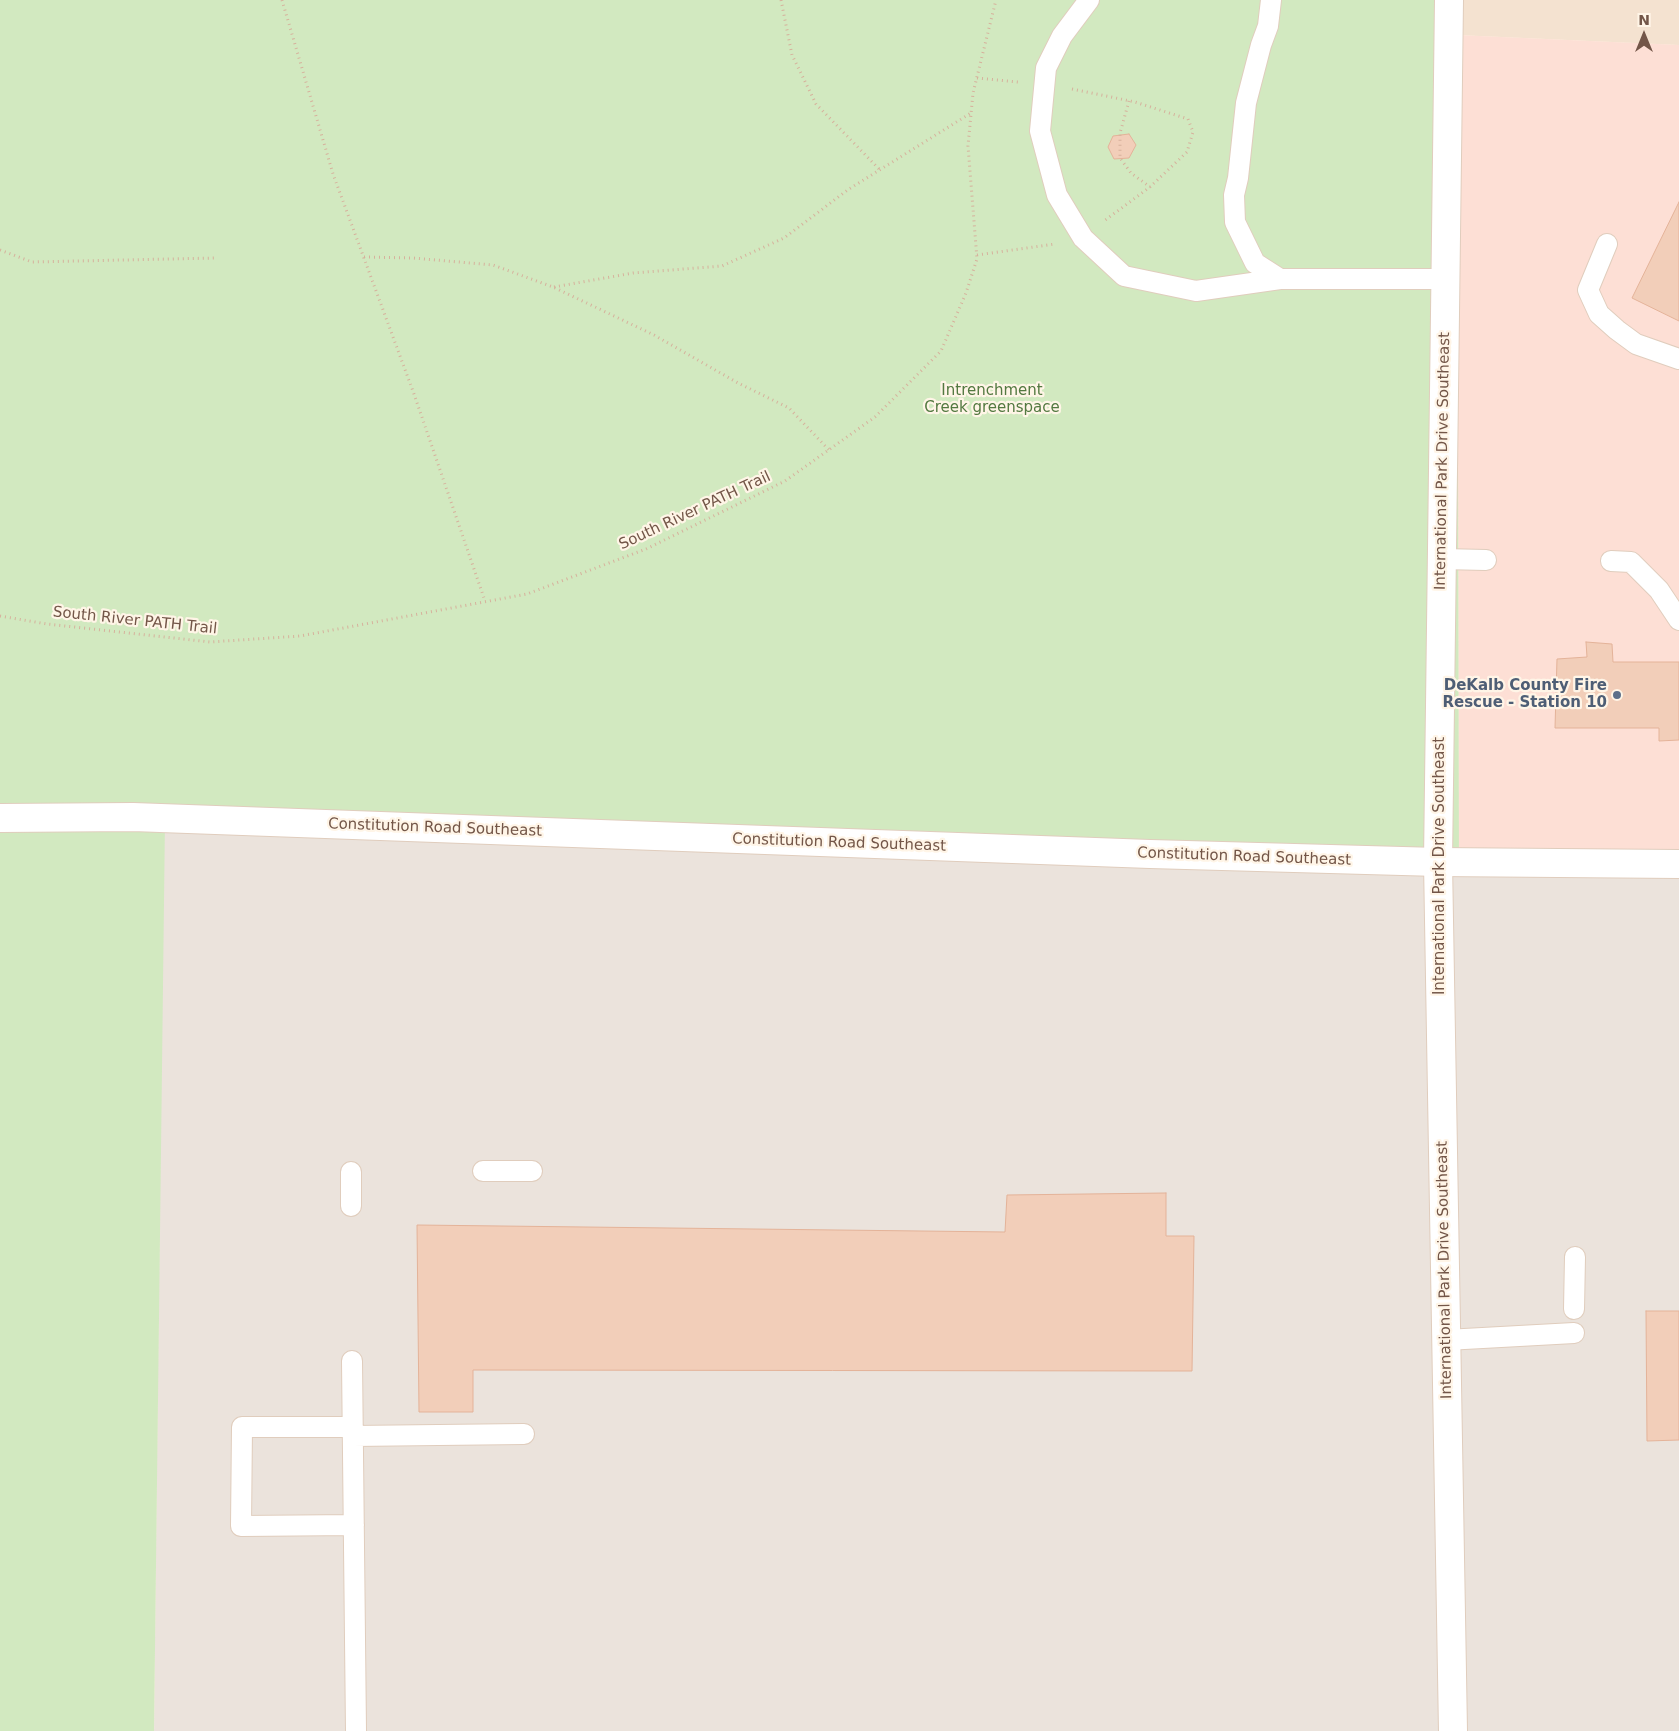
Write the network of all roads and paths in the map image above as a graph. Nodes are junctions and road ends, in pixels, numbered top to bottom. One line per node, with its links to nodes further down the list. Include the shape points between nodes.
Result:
1 (282, 0): 19 (path, via 333,174)
2 (781, 0): 12 (path, via 792,55 816,104)
3 (996, 0): 7 (path, South River PATH Trail)
4 (1089, 0): 21 (lane, via 1062,36 1046,68 1040,131 1057,195 1083,238 1124,276 1196,291)
5 (1270, 0): 21 (lane, via 1268,26 1246,103 1234,195 1235,222 1256,263)
6 (1449, 0): 22 (street, International Park Drive Southeast)
7 (977, 78): 8 (path); 11 (path, South River PATH Trail)
8 (1027, 83)
9 (1067, 88): 10 (path)
10 (1129, 101): 13 (path, via 1120,133 1120,158 1131,173); 13 (path, via 1188,119 1193,132 1187,152)
11 (971, 113): 12 (path); 18 (path, South River PATH Trail, via 968,146)
12 (880, 170): 23 (path, via 784,238 722,266 633,273)
13 (1150, 187): 14 (path)
14 (1102, 223)
15 (1060, 243): 18 (path)
16 (1607, 244): 24 (lane, via 1588,290 1599,314 1636,344)
17 (0, 250): 20 (path, via 32,262)
18 (977, 255): 25 (path, South River PATH Trail, via 966,293 942,351 875,417)
19 (364, 257): 23 (path, via 493,265); 29 (path)
20 (215, 258)
21 (1280, 279): 22 (lane)
22 (1445, 279): 26 (street, International Park Drive Southeast)
23 (553, 287): 25 (path, via 654,335 789,408)
24 (1679, 359)
25 (829, 450): 30 (path, South River PATH Trail, via 786,481 646,549 527,594 300,636 210,642)
26 (1442, 559): 27 (lane); 33 (street, International Park Drive Southeast)
27 (1486, 560)
28 (1611, 561): 31 (lane, via 1630,562 1659,590)
29 (485, 601)
30 (0, 616)
31 (1679, 620)
32 (0, 818): 33 (street, Constitution Road Southeast, via 133,817)
33 (1438, 862): 34 (street, Constitution Road Southeast); 42 (street, International Park Drive Southeast)
34 (1679, 864)
35 (483, 1170): 36 (lane)
36 (532, 1170)
37 (351, 1172): 38 (lane)
38 (351, 1206)
39 (1575, 1257): 40 (lane)
40 (1574, 1309)
41 (1574, 1333): 42 (lane)
42 (1446, 1340): 48 (street, International Park Drive Southeast)
43 (352, 1360): 44 (lane)
44 (353, 1431): 45 (lane); 46 (lane); 46 (lane, via 242,1427 241,1526)
45 (524, 1434)
46 (354, 1525): 47 (lane)
47 (356, 1731)
48 (1453, 1731)

